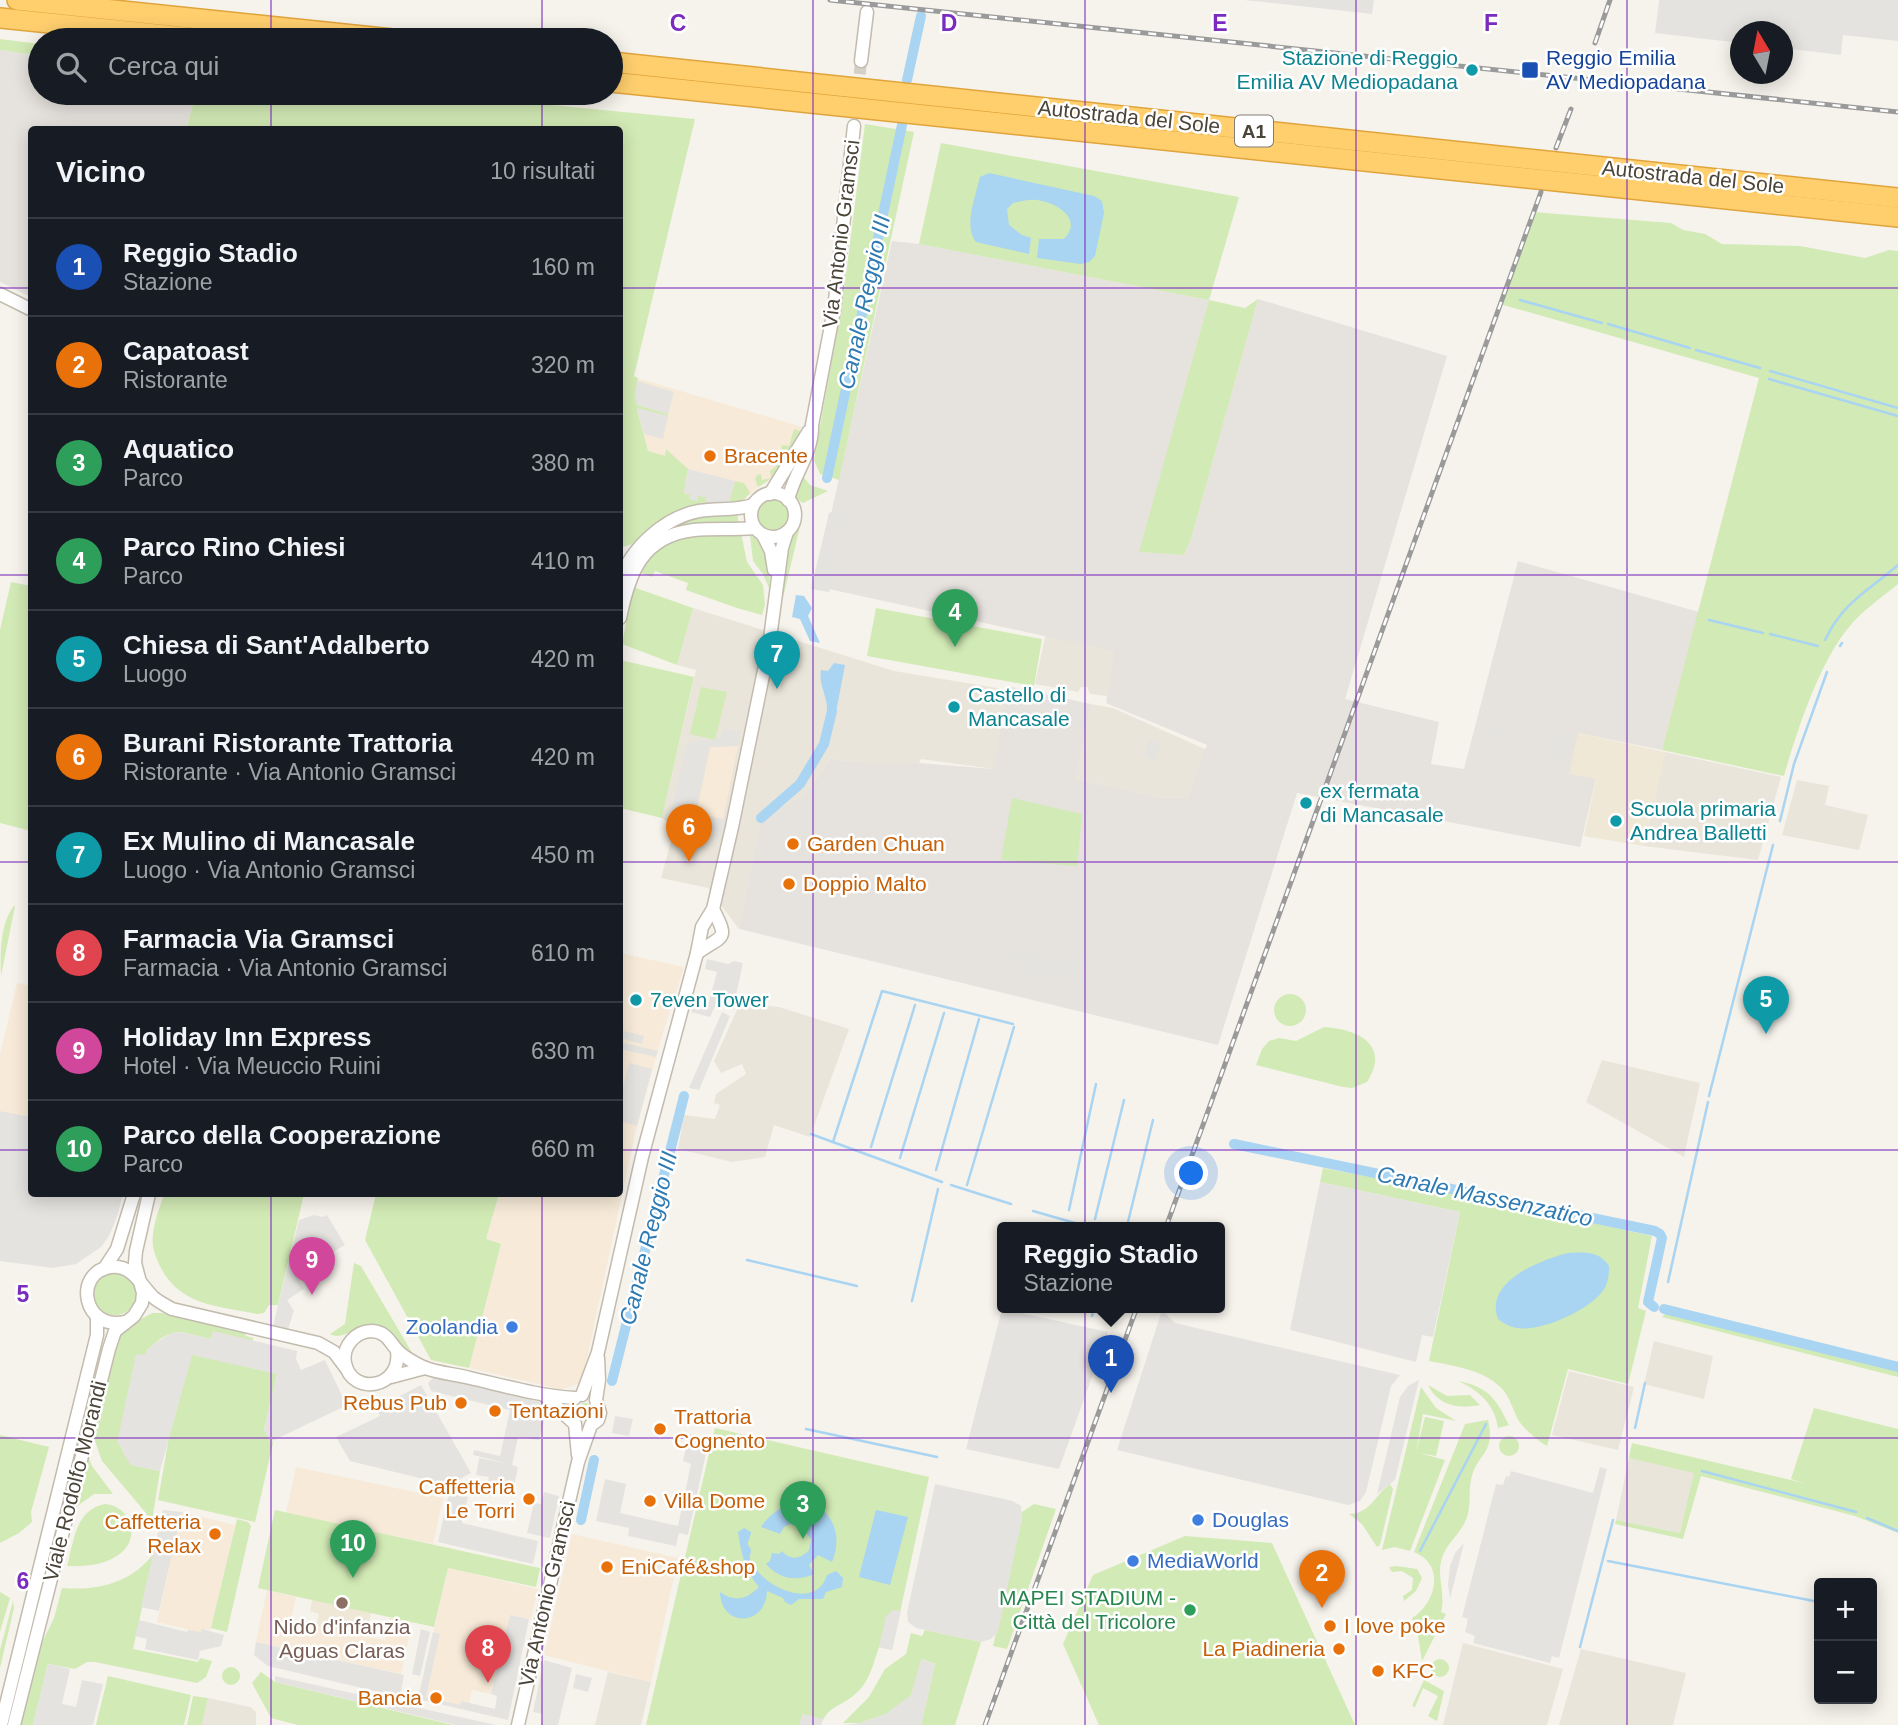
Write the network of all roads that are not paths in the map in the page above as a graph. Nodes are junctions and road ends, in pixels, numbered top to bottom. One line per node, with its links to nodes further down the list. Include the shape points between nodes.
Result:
1 (17, 0): 5 (highway)
2 (867, 12): 6 (street)
3 (0, 18): 4 (highway)
4 (97, 28)
5 (286, 28)
6 (861, 61)
7 (623, 63): 10 (highway, Autostrada del Sole / A1)
8 (623, 83): 11 (highway, Autostrada del Sole / A1)
9 (855, 126): 14 (street, Via Antonio Gramsci, via 834,310)
10 (1898, 198)
11 (1898, 218)
12 (0, 294): 13 (street)
13 (28, 308)
14 (812, 425): 15 (street, Via Antonio Gramsci); 16 (street, Via Antonio Gramsci, via 810,448)
15 (770, 494): 16 (street); 17 (street)
16 (788, 500): 19 (street, via 794,518)
17 (753, 505): 18 (street, via 751,516); 20 (street, via 698,511 673,522 638,548)
18 (758, 531): 19 (street, via 775,537); 21 (street, Via Antonio Gramsci, via 771,551); 22 (street, via 680,532 658,543 631,573)
19 (787, 532): 21 (street, Via Antonio Gramsci)
20 (623, 571)
21 (775, 605): 23 (street, Via Antonio Gramsci)
22 (623, 606)
23 (713, 909): 24 (street); 25 (street, Via Antonio Gramsci)
24 (720, 923): 25 (street, via 713,920); 26 (street, via 723,933)
25 (704, 928): 26 (street, via 706,940); 27 (street, Via Antonio Gramsci)
26 (713, 942): 27 (street)
27 (697, 953): 38 (street, Via Antonio Gramsci, via 645,1145)
28 (133, 1197): 30 (street, Viale Rodolfo Morandi, via 117,1250)
29 (148, 1197): 31 (street, Viale Rodolfo Morandi, via 136,1251)
30 (104, 1269): 31 (street, via 125,1269); 33 (street, Viale Rodolfo Morandi, via 93,1277 87,1290 88,1304)
31 (141, 1283): 32 (street); 34 (street, Viale Rodolfo Morandi, via 143,1298)
32 (172, 1309): 34 (street); 35 (street)
33 (97, 1317): 34 (street, via 107,1322); 48 (street, Viale Rodolfo Morandi, via 97,1335)
34 (129, 1319): 49 (street, Viale Rodolfo Morandi, via 116,1331 104,1365)
35 (318, 1343): 36 (street); 39 (street, via 334,1352)
36 (349, 1343): 37 (street, via 375,1331 393,1341); 39 (street)
37 (397, 1351): 40 (street); 41 (street)
38 (598, 1352): 43 (street, Via Antonio Gramsci); 44 (street, Via Antonio Gramsci)
39 (346, 1368): 41 (street, via 365,1384)
40 (425, 1368): 41 (street); 42 (street)
41 (391, 1377)
42 (545, 1396): 43 (street); 45 (street)
43 (579, 1397): 44 (street); 45 (street, Via Antonio Gramsci, via 569,1407)
44 (596, 1400): 46 (street, Via Antonio Gramsci, via 600,1413)
45 (573, 1421): 46 (street, via 583,1427); 47 (street, Via Antonio Gramsci)
46 (591, 1425): 47 (street, Via Antonio Gramsci)
47 (578, 1462): 50 (street, Via Antonio Gramsci)
48 (1, 1725)
49 (14, 1725)
50 (517, 1725)

